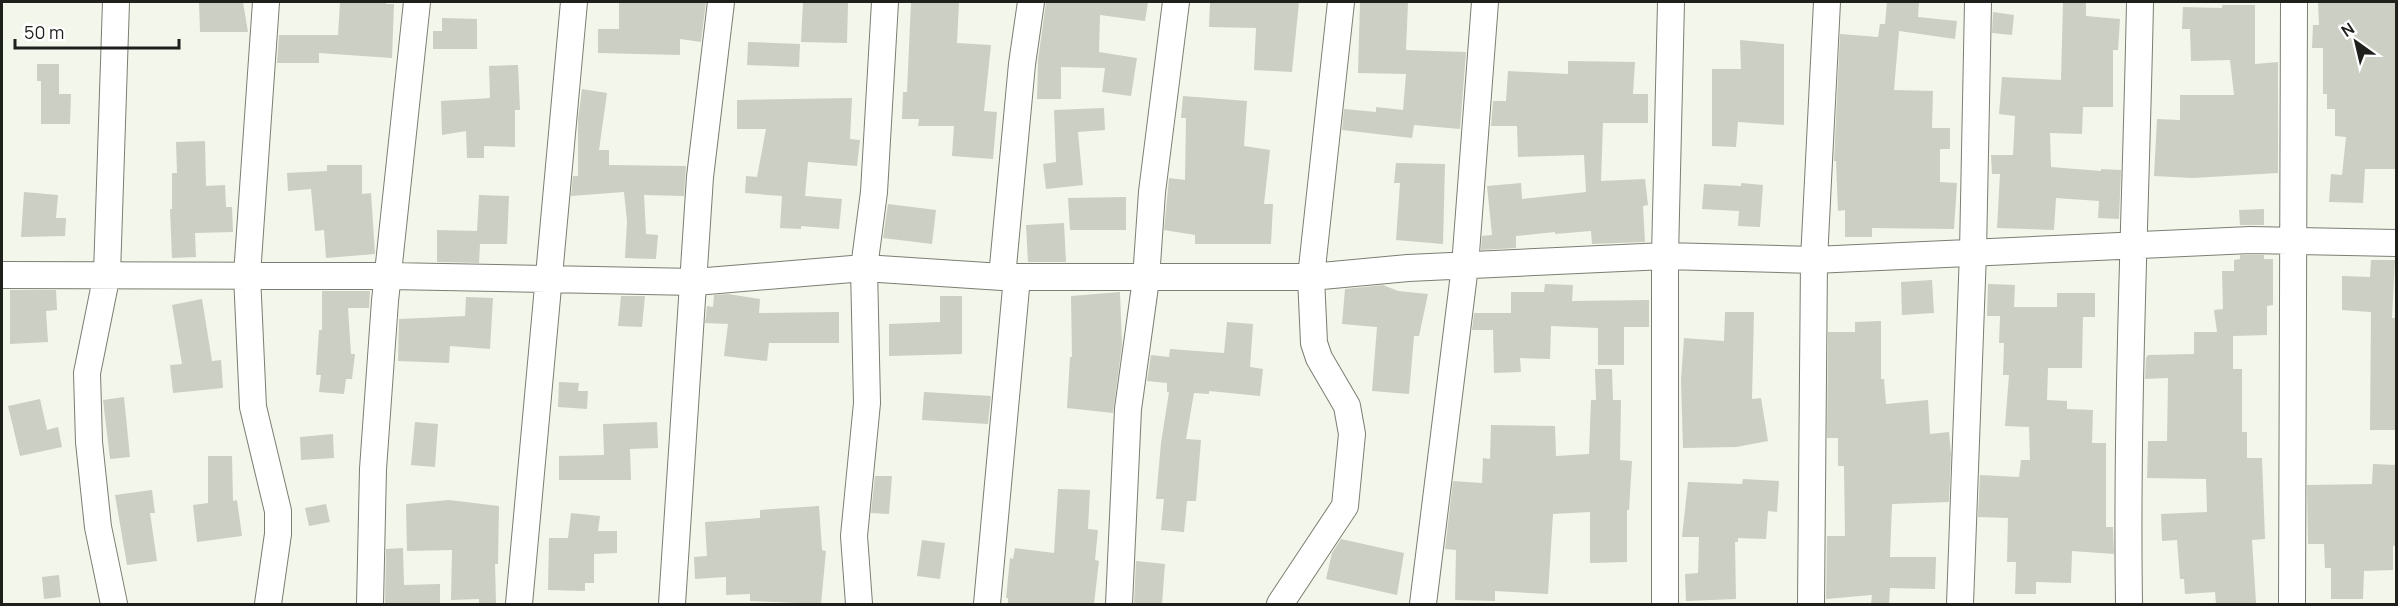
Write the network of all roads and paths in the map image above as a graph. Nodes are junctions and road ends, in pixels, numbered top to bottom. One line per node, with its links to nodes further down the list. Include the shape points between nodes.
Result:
1 (116, 2): 24 (street)
2 (266, 2): 26 (street)
3 (417, 2): 27 (street)
4 (574, 2): 30 (street)
5 (721, 2): 32 (street, via 700,177)
6 (885, 2): 23 (street, via 874,192)
7 (1031, 2): 28 (street, via 1022,64)
8 (1176, 2): 31 (street, via 1152,192)
9 (1341, 2): 29 (street)
10 (1485, 2): 22 (street)
11 (1671, 2): 20 (street)
12 (1827, 2): 21 (street)
13 (1978, 2): 19 (street)
14 (2140, 2): 18 (street)
15 (2294, 2): 16 (street)
16 (2295, 241): 17 (street); 18 (street); 47 (street)
17 (2397, 243)
18 (2135, 246): 19 (street); 46 (street, via 2129,360)
19 (1973, 252): 21 (street); 45 (street)
20 (1665, 256): 21 (street); 22 (street); 43 (street)
21 (1814, 260): 44 (street)
22 (1465, 266): 29 (street); 42 (street)
23 (864, 268): 28 (street); 32 (street); 38 (street, via 867,403 854,536)
24 (106, 274): 25 (street); 26 (street); 33 (street, via 87,373 98,527)
25 (2, 275)
26 (248, 275): 27 (street); 34 (street, via 253,407 278,511)
27 (389, 276): 30 (street); 35 (street, via 373,469)
28 (1010, 277): 31 (street); 39 (street)
29 (1311, 277): 31 (street); 41 (street, via 1314,343 1347,406 1352,434 1345,506)
30 (550, 279): 32 (street); 36 (street)
31 (1146, 279): 40 (street, via 1128,409)
32 (695, 282): 37 (street)
33 (114, 604)
34 (268, 604)
35 (370, 604)
36 (519, 604)
37 (672, 604)
38 (859, 604)
39 (987, 604)
40 (1119, 604)
41 (1280, 604)
42 (1423, 604)
43 (1665, 604)
44 (1812, 604)
45 (1959, 604)
46 (2129, 604)
47 (2292, 604)

